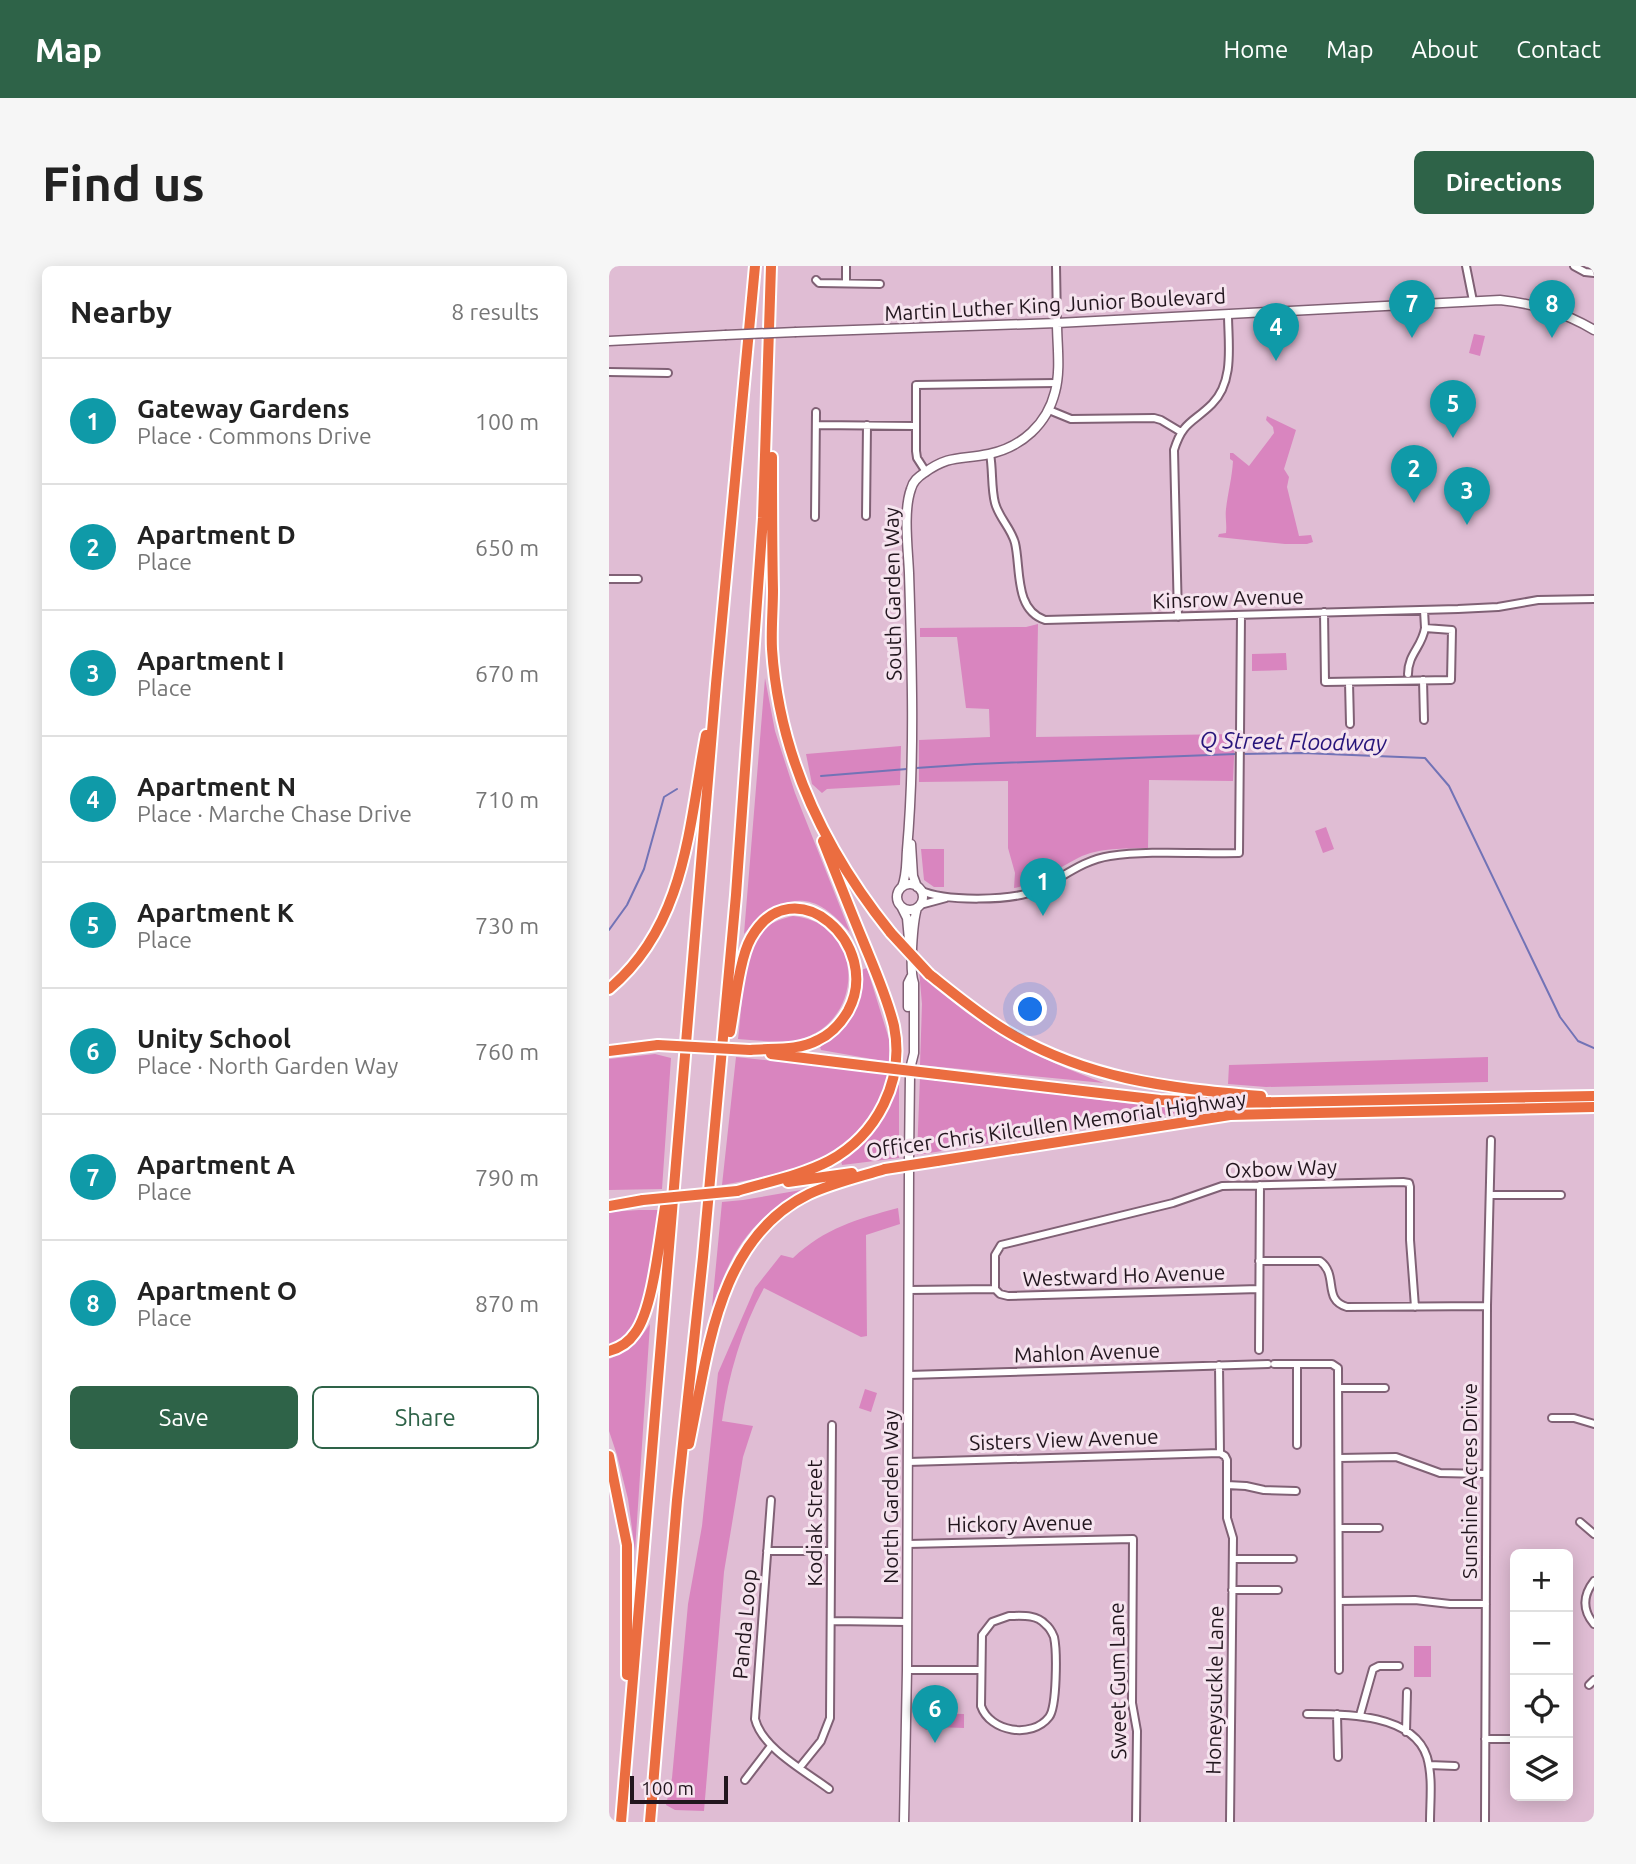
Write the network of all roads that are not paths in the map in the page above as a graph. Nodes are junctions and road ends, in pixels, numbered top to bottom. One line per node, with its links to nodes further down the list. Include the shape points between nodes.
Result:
1 (755, 266): 41 (highway)
2 (771, 266): 21 (highway)
3 (846, 266): 9 (street)
4 (1056, 266): 13 (street)
5 (1467, 266): 11 (street)
6 (1574, 266): 7 (street)
7 (1594, 273)
8 (816, 279): 9 (street, via 819,283)
9 (846, 283): 10 (street)
10 (880, 284)
11 (1473, 301): 12 (street, Martin Luther King Junior Boulevard); 14 (street, Martin Luther King Junior Boulevard, via 1536,305)
12 (1228, 314): 13 (street, Martin Luther King Junior Boulevard); 25 (street, via 1223,389)
13 (1057, 323): 15 (street, Martin Luther King Junior Boulevard, bridge); 18 (street)
14 (1594, 330)
15 (609, 341)
16 (609, 372): 17 (street)
17 (668, 373)
18 (1057, 383): 19 (street); 24 (street, via 916,385)
19 (1049, 410): 25 (street, via 1071,419 1154,418); 26 (street, via 1025,439)
20 (816, 412): 22 (street)
21 (768, 416): 44 (highway, via 772,436 773,660 784,724); 57 (highway)
22 (815, 425): 23 (street); 29 (street)
23 (867, 425): 24 (street); 28 (street)
24 (915, 426): 27 (street, via 917,457)
25 (1181, 432): 36 (street, via 1173,461)
26 (990, 454): 27 (street, via 950,458); 36 (street, Kinsrow Avenue, via 995,504 1014,538 1023,595 1033,614 1045,620)
27 (926, 472): 45 (street, South Garden Way, via 913,482 908,500)
28 (866, 516)
29 (815, 517)
30 (609, 579): 31 (street)
31 (638, 579)
32 (1594, 599): 33 (street, Kinsrow Avenue)
33 (1424, 610): 34 (street, Kinsrow Avenue); 37 (street)
34 (1324, 612): 35 (street, Kinsrow Avenue); 40 (street, via 1325,682)
35 (1241, 615): 36 (street, Kinsrow Avenue); 48 (street, via 1239,853 1111,856 1027,894)
36 (1178, 617)
37 (1425, 628): 38 (street, via 1408,663); 39 (street, via 1452,630 1451,680)
38 (1408, 674)
39 (1423, 680): 40 (street); 42 (street)
40 (1349, 682): 43 (street)
41 (716, 684): 53 (highway, via 673,900 649,944); 61 (highway)
42 (1424, 720)
43 (1350, 724)
44 (806, 794): 59 (highway, bridge, via 854,884 891,933 929,974 1003,1029 1104,1073 1175,1088); 67 (highway, via 887,1004 895,1034 895,1070 877,1117 852,1145 818,1166)
45 (910, 830): 46 (street, South Garden Way); 47 (street, South Garden Way, via 913,878)
46 (902, 887): 47 (street); 50 (street, South Garden Way, via 897,897)
47 (919, 889): 48 (street); 49 (street, South Garden Way, via 922,898)
48 (951, 897): 49 (street)
49 (918, 906): 50 (street); 51 (street, South Garden Way)
50 (902, 908): 51 (street, South Garden Way)
51 (911, 960): 52 (street, South Garden Way)
52 (911, 976): 52 (street, South Garden Way, via 908,983 911,1065 914,1053)
53 (609, 989)
54 (609, 1049): 55 (highway, Officer Chris Kilcullen Memorial Highway, bridge, via 658,1045)
55 (750, 1050): 57 (highway, via 816,1041 833,1030 853,1000 856,971 850,950 837,928 816,913 791,908 779,911 750,939); 59 (highway, Officer Chris Kilcullen Memorial Highway, bridge, via 1160,1100)
56 (910, 1075): 63 (street)
57 (719, 1086): 97 (highway)
58 (1594, 1096): 59 (highway, Officer Chris Kilcullen Memorial Highway)
59 (1320, 1101)
60 (1594, 1107): 64 (highway, Officer Chris Kilcullen Memorial Highway, bridge, via 1230,1115)
61 (678, 1136): 80 (highway, via 647,1307 636,1332); 133 (highway)
62 (1492, 1140): 68 (street, Sunshine Acres Drive)
63 (909, 1158)
64 (885, 1169): 67 (highway, Officer Chris Kilcullen Memorial Highway); 97 (highway, via 836,1183 790,1206 760,1231 738,1261 715,1324)
65 (909, 1172): 76 (street, North Garden Way)
66 (1260, 1185): 73 (street); 74 (street, Oxbow Way, via 1222,1186 1173,1203 1005,1243 995,1252); 78 (street, Oxbow Way, via 1409,1183)
67 (737, 1191): 71 (highway, Officer Chris Kilcullen Memorial Highway, bridge)
68 (1490, 1195): 69 (street); 77 (street, Sunshine Acres Drive)
69 (1561, 1195)
70 (609, 1199): 71 (highway, Officer Chris Kilcullen Memorial Highway)
71 (643, 1200): 72 (highway)
72 (609, 1206)
73 (1259, 1261): 75 (street); 78 (street, via 1320,1261 1330,1272 1333,1298 1343,1306)
74 (995, 1289): 75 (street, Westward Ho Avenue, via 1008,1296); 76 (street, Westward Ho Avenue)
75 (1259, 1289): 79 (street)
76 (909, 1290): 83 (street, North Garden Way)
77 (1487, 1306): 78 (street); 94 (street, Sunshine Acres Drive)
78 (1415, 1307)
79 (1259, 1350)
80 (609, 1351)
81 (1297, 1364): 82 (street, Mahlon Avenue); 84 (street, Mahlon Avenue, via 1335,1364); 89 (street)
82 (1219, 1365): 83 (street, Mahlon Avenue); 90 (street, Honeysuckle Lane)
83 (908, 1375): 93 (street, North Garden Way)
84 (1339, 1388): 85 (street); 92 (street)
85 (1385, 1388)
86 (1552, 1418): 87 (street)
87 (1594, 1424)
88 (832, 1425): 106 (street, Kodiak Street)
89 (1297, 1445)
90 (1220, 1453): 93 (street, Sisters View Avenue); 95 (street, Honeysuckle Lane, via 1226,1458)
91 (609, 1456): 133 (highway, via 627,1545)
92 (1339, 1458): 94 (street, via 1396,1457 1440,1473); 100 (street)
93 (908, 1462): 104 (street, North Garden Way)
94 (1486, 1474): 113 (street, Sunshine Acres Drive)
95 (1227, 1485): 96 (street); 107 (street, Honeysuckle Lane)
96 (1296, 1491)
97 (677, 1500): 137 (highway)
98 (771, 1500): 105 (street, Panda Loop)
99 (1580, 1522): 102 (street)
100 (1339, 1528): 101 (street); 112 (street)
101 (1379, 1528)
102 (1594, 1534)
103 (1133, 1539): 104 (street, Hickory Avenue); 139 (street, Sweet Gum Lane)
104 (908, 1544): 115 (street, North Garden Way)
105 (767, 1551): 106 (street); 128 (street, Panda Loop, via 754,1712 759,1731)
106 (831, 1551): 114 (street, Kodiak Street)
107 (1233, 1559): 108 (street); 110 (street, Honeysuckle Lane)
108 (1293, 1559)
109 (1594, 1581): 116 (street, via 1585,1604)
110 (1232, 1590): 111 (street); 140 (street, Honeysuckle Lane)
111 (1278, 1590)
112 (1339, 1601): 113 (street); 120 (street)
113 (1486, 1604): 127 (street, Sunshine Acres Drive)
114 (831, 1621): 115 (street); 132 (street, Kodiak Street, via 830,1718 821,1741)
115 (907, 1622): 118 (street, North Garden Way)
116 (1594, 1624)
117 (1399, 1666): 124 (street, via 1373,1669)
118 (907, 1670): 119 (street); 138 (street, North Garden Way)
119 (980, 1670): 119 (street, via 981,1639 989,1624 1009,1616 1042,1621 1054,1642 1050,1716 1028,1729 991,1722 981,1706)
120 (1339, 1670)
121 (1407, 1692): 125 (street)
122 (1307, 1714): 123 (street)
123 (1337, 1714): 124 (street); 129 (street)
124 (1360, 1715): 125 (street)
125 (1406, 1732): 130 (street, via 1420,1744)
126 (1510, 1739): 127 (street)
127 (1485, 1740): 142 (street, Sunshine Acres Drive)
128 (771, 1746): 132 (street, Panda Loop); 134 (street)
129 (1338, 1757)
130 (1429, 1765): 131 (street); 141 (street)
131 (1455, 1766)
132 (800, 1767): 135 (street, Panda Loop)
133 (626, 1770): 136 (highway)
134 (745, 1780)
135 (829, 1789)
136 (621, 1822)
137 (650, 1822)
138 (904, 1822)
139 (1136, 1822)
140 (1230, 1822)
141 (1430, 1822)
142 (1485, 1822)

